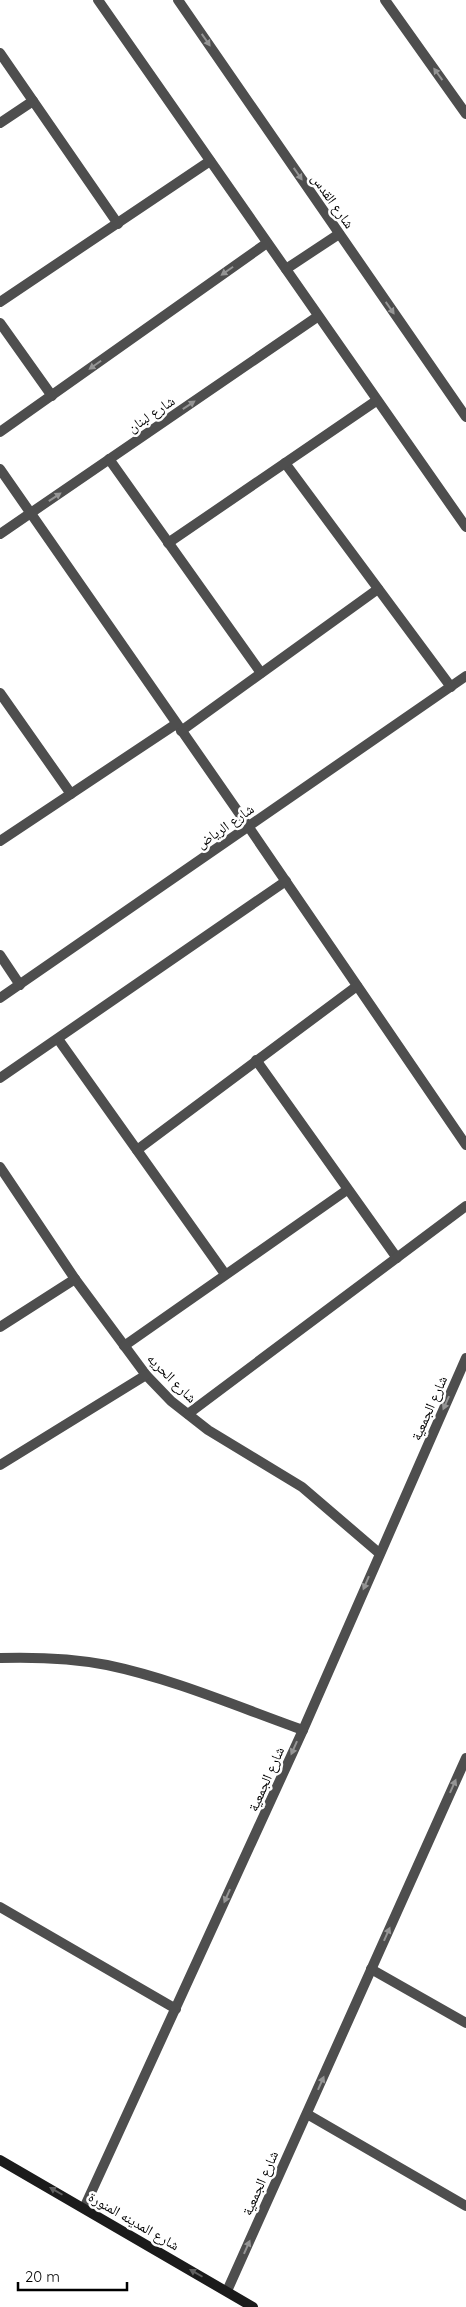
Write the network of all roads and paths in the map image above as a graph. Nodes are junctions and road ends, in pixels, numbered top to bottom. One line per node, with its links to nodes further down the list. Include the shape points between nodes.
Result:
1 (98, 0): 8 (street)
2 (178, 0): 10 (street, شارع القدس, one-way to 10)
3 (385, 0): 6 (street, one-way to 3)
4 (0, 53): 5 (street)
5 (33, 102): 7 (street); 9 (street)
6 (466, 114)
7 (0, 123)
8 (210, 161): 9 (street); 11 (street)
9 (118, 224): 13 (street)
10 (339, 234): 12 (street); 18 (street, شارع القدس, one-way to 18)
11 (267, 243): 12 (street); 16 (street, one-way to 16)
12 (286, 269): 14 (street)
13 (0, 302)
14 (317, 317): 17 (street); 20 (street, شارع لبنان, one-way to 14)
15 (0, 323): 16 (street)
16 (52, 396): 19 (street)
17 (376, 400): 21 (street); 24 (street)
18 (466, 417)
19 (0, 432)
20 (109, 460): 23 (street, شارع لبنان, one-way to 20); 26 (street)
21 (285, 463): 26 (street); 27 (street)
22 (0, 469): 23 (street)
23 (31, 513): 25 (street, شارع لبنان); 32 (street)
24 (466, 527)
25 (0, 534)
26 (168, 543): 28 (street)
27 (378, 589): 28 (street); 30 (street)
28 (261, 673): 32 (street)
29 (466, 676): 30 (street, شارع الرياض)
30 (451, 687): 34 (street, شارع الرياض)
31 (0, 693): 33 (street)
32 (178, 728): 33 (street); 34 (street)
33 (71, 794): 35 (street)
34 (248, 826): 36 (street); 38 (street, شارع الرياض)
35 (0, 842)
36 (286, 882): 39 (street); 41 (street)
37 (0, 955): 38 (street)
38 (20, 985): 40 (street, شارع الرياض)
39 (357, 986): 42 (street); 44 (street)
40 (0, 998)
41 (58, 1038): 43 (street); 45 (street)
42 (256, 1060): 45 (street); 47 (street)
43 (0, 1078)
44 (466, 1145)
45 (137, 1150): 50 (street)
46 (0, 1167): 51 (street, شارع الحريه)
47 (347, 1190): 49 (street); 50 (street)
48 (466, 1206): 49 (street)
49 (397, 1258): 56 (street)
50 (225, 1274): 53 (street)
51 (75, 1279): 52 (street); 53 (street, شارع الحريه)
52 (0, 1327)
53 (124, 1346): 55 (street, شارع الحريه)
54 (466, 1358): 58 (street, شارع الجمعية, one-way to 58)
55 (146, 1375): 56 (street, شارع الحريه); 57 (street)
56 (188, 1414): 58 (street, شارع الحريه, via 208,1430 302,1487)
57 (0, 1466)
58 (379, 1553): 60 (street, شارع الجمعية, one-way to 60)
59 (0, 1658): 60 (street, via 38,1657 106,1665 171,1683)
60 (302, 1730): 64 (street, شارع الجمعية, one-way to 64)
61 (466, 1758): 63 (street, شارع الجمعية, one-way to 61)
62 (0, 1907): 64 (street)
63 (371, 1969): 65 (street); 66 (street, شارع الجمعية, one-way to 63)
64 (176, 2009): 69 (street, شارع الجمعية)
65 (466, 2023)
66 (307, 2114): 68 (street); 70 (street, شارع الجمعية, one-way to 66)
67 (0, 2160): 69 (main road, شارع المدينه المنورة, one-way to 67)
68 (466, 2206)
69 (84, 2208): 70 (main road, شارع المدينه المنورة, one-way to 69)
70 (227, 2291): 71 (main road, شارع المدينه المنورة)
71 (253, 2307)

